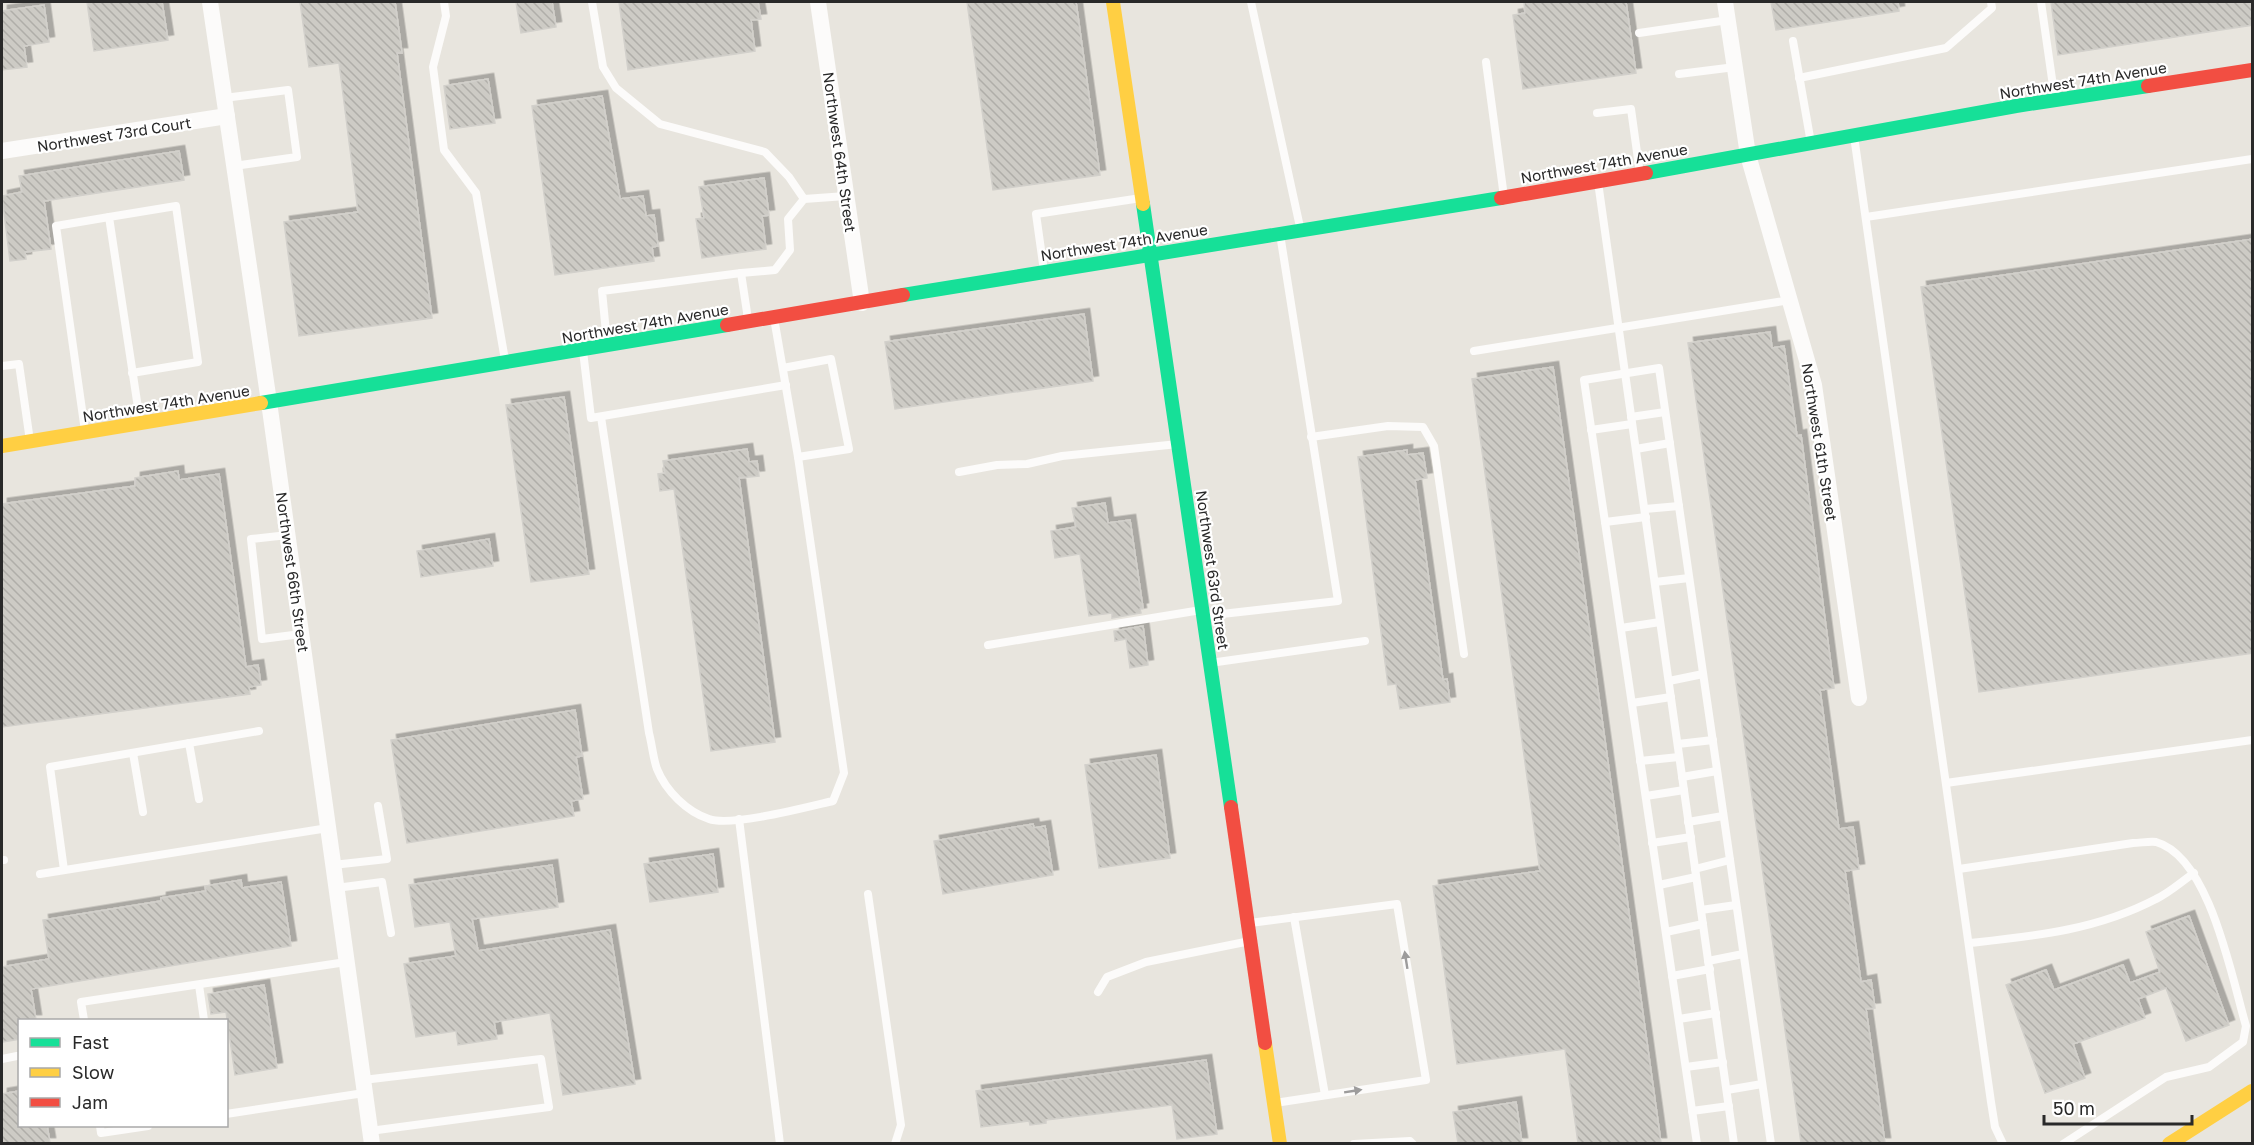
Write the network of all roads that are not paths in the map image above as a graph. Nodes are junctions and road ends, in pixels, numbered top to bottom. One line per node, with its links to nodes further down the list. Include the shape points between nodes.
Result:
1 (210, 2): 18 (street, Northwest 66th Street)
2 (444, 2): 49 (lane, via 446,16 433,67 444,150 476,193)
3 (592, 2): 33 (lane, via 603,67 616,88 660,124 765,152)
4 (818, 2): 30 (street, Northwest 64th Street)
5 (1113, 2): 31 (main road, Northwest 63rd Street)
6 (1251, 2): 36 (lane)
7 (1725, 2): 10 (street, Northwest 61th Street)
8 (1991, 2): 17 (lane, via 1992,8 1947,48)
9 (2041, 2): 19 (lane)
10 (1728, 20): 11 (lane); 14 (street, Northwest 61th Street)
11 (1639, 33)
12 (1793, 40): 17 (lane)
13 (1486, 62): 32 (lane)
14 (1735, 67): 16 (lane); 25 (street, Northwest 61th Street)
15 (2253, 70): 19 (main road, Northwest 74th Avenue)
16 (1679, 74)
17 (1799, 78): 23 (lane)
18 (224, 98): 21 (street, Northwest 66th Street); 27 (lane, via 288,90 297,157)
19 (2055, 100): 22 (main road, Northwest 74th Avenue)
20 (1597, 113): 28 (lane, via 1631,109)
21 (226, 116): 24 (street, Northwest 73rd Court); 27 (street, Northwest 66th Street)
22 (1854, 136): 23 (main road, Northwest 74th Avenue); 35 (lane)
23 (1811, 144): 25 (main road, Northwest 74th Avenue)
24 (2, 151)
25 (1748, 155): 28 (main road, Northwest 74th Avenue); 41 (street, Northwest 61th Street)
26 (2253, 159): 35 (lane)
27 (234, 166): 55 (street, Northwest 66th Street)
28 (1640, 175): 29 (main road, Northwest 74th Avenue)
29 (1598, 182): 32 (main road, Northwest 74th Avenue); 45 (lane)
30 (846, 196): 33 (lane); 42 (street, Northwest 64th Street)
31 (1143, 197): 38 (main road, Northwest 63rd Street); 39 (lane, via 1036,214)
32 (1504, 197): 36 (main road, Northwest 74th Avenue)
33 (804, 199): 40 (lane, via 788,219 790,250 775,270)
34 (109, 217): 53 (lane); 53 (lane, via 176,206 198,362); 61 (lane, via 56,226)
35 (1866, 217): 99 (lane)
36 (1301, 231): 37 (main road, Northwest 74th Avenue)
37 (1280, 234): 38 (main road, Northwest 74th Avenue); 62 (lane)
38 (1151, 254): 39 (main road, Northwest 74th Avenue); 64 (main road, Northwest 63rd Street)
39 (1044, 272): 42 (main road, Northwest 74th Avenue)
40 (741, 273): 44 (lane); 46 (lane, via 602,291)
41 (1790, 300): 45 (lane); 87 (street, Northwest 61th Street, via 1814,385)
42 (862, 303): 43 (main road, Northwest 74th Avenue)
43 (774, 318): 44 (main road, Northwest 74th Avenue); 51 (lane)
44 (749, 322): 46 (main road, Northwest 74th Avenue)
45 (1619, 330): 48 (lane); 52 (lane)
46 (607, 346): 47 (main road, Northwest 74th Avenue)
47 (583, 351): 49 (main road, Northwest 74th Avenue); 57 (lane, via 591,418)
48 (1474, 351)
49 (505, 364): 55 (main road, Northwest 74th Avenue)
50 (2, 366): 63 (lane, via 19,364)
51 (783, 368): 54 (lane); 68 (lane, via 831,359 849,449)
52 (1625, 373): 56 (lane, via 1659,368); 58 (lane); 60 (lane, via 1584,380)
53 (132, 374): 59 (lane)
54 (786, 385): 57 (lane); 68 (lane)
55 (269, 402): 59 (main road, Northwest 74th Avenue); 73 (street, Northwest 66th Street)
56 (1665, 412): 58 (lane); 65 (lane)
57 (600, 417): 106 (lane, via 657,769 688,809 711,820)
58 (1632, 421): 60 (lane); 67 (lane)
59 (140, 424): 61 (main road, Northwest 74th Avenue)
60 (1592, 430): 72 (lane)
61 (85, 433): 63 (main road, Northwest 74th Avenue)
62 (1311, 437): 76 (lane, via 1338,601); 82 (lane, via 1388,426 1423,427 1429,434 1434,446)
63 (30, 441): 66 (main road, Northwest 74th Avenue)
64 (1178, 443): 69 (lane); 76 (main road, Northwest 63rd Street)
65 (1670, 444): 67 (lane); 70 (lane)
66 (2, 446)
67 (1636, 449): 71 (lane)
68 (798, 457): 106 (lane, via 844,773 833,801)
69 (959, 472)
70 (1679, 506): 71 (lane); 74 (lane)
71 (1645, 513): 72 (lane); 75 (lane)
72 (1605, 522): 78 (lane)
73 (288, 535): 79 (street, Northwest 66th Street); 79 (lane, via 251,539 262,639)
74 (1689, 578): 75 (lane); 84 (lane)
75 (1655, 582): 77 (lane)
76 (1202, 613): 81 (lane); 83 (main road, Northwest 63rd Street)
77 (1660, 622): 78 (lane); 85 (lane)
78 (1621, 628): 88 (lane)
79 (301, 634): 108 (street, Northwest 66th Street)
80 (1365, 641): 83 (lane)
81 (988, 645)
82 (1464, 654)
83 (1210, 663): 124 (main road, Northwest 63rd Street)
84 (1703, 674): 85 (lane); 90 (lane)
85 (1669, 681): 86 (lane)
86 (1671, 697): 88 (lane); 93 (lane)
87 (1858, 699)
88 (1632, 703): 96 (lane)
89 (259, 731): 92 (lane)
90 (1713, 740): 93 (lane); 97 (lane)
91 (2253, 740): 99 (lane)
92 (189, 743): 94 (lane); 102 (lane)
93 (1678, 744): 95 (lane)
94 (133, 753): 104 (lane); 114 (lane, via 50,767)
95 (1679, 757): 96 (lane); 98 (lane)
96 (1640, 761): 101 (lane)
97 (1717, 771): 98 (lane); 105 (lane)
98 (1682, 777): 100 (lane)
99 (1946, 783): 113 (lane)
100 (1684, 790): 101 (lane); 107 (lane)
101 (1646, 796): 110 (lane)
102 (199, 799)
103 (378, 806): 112 (lane, via 387,859)
104 (143, 812)
105 (1723, 816): 107 (lane); 111 (lane)
106 (739, 819): 156 (lane)
107 (1689, 822): 109 (lane)
108 (328, 828): 112 (street, Northwest 66th Street); 114 (lane)
109 (1691, 837): 110 (lane); 115 (lane)
110 (1652, 843): 118 (lane)
111 (1730, 860): 115 (lane); 121 (lane)
112 (333, 866): 119 (street, Northwest 66th Street)
113 (1959, 869): 116 (lane, via 2156,842 2174,852); 129 (lane)
114 (64, 870): 117 (lane)
115 (1696, 873): 118 (lane); 122 (lane)
116 (2193, 873): 129 (lane, via 2157,899 2098,924 2053,934); 165 (lane, via 2208,899 2246,1026 2243,1042 2209,1067 2166,1077)
117 (40, 874)
118 (1659, 885): 126 (lane)
119 (336, 888): 127 (lane, via 382,882); 131 (street, Northwest 66th Street)
120 (868, 894): 157 (lane, via 901,1125)
121 (1736, 905): 122 (lane); 130 (lane)
122 (1701, 910): 125 (lane)
123 (1294, 917): 124 (lane); 148 (lane); 148 (lane, one-way to 123, via 1426,1080 1397,904)
124 (1248, 923): 128 (main road, Northwest 63rd Street)
125 (1703, 924): 126 (lane); 132 (lane)
126 (1666, 932): 133 (lane)
127 (391, 933)
128 (1251, 940): 135 (lane, via 1146,962 1107,977); 149 (main road, Northwest 63rd Street)
129 (1970, 943): 164 (lane, via 1995,1127)
130 (1743, 954): 132 (lane); 144 (lane)
131 (346, 962): 134 (lane); 145 (street, Northwest 66th Street)
132 (1709, 965): 133 (lane); 136 (lane)
133 (1672, 976): 139 (lane)
134 (198, 985): 137 (lane, via 81,1002); 138 (lane)
135 (1098, 992)
136 (1716, 1013): 139 (lane); 142 (lane)
137 (84, 1019)
138 (204, 1019)
139 (1678, 1019): 143 (lane)
140 (17, 1056): 141 (lane)
141 (2, 1059)
142 (1723, 1062): 143 (lane); 146 (lane)
143 (1686, 1066): 151 (lane)
144 (1762, 1084): 146 (lane); 163 (lane)
145 (364, 1087): 152 (lane); 155 (street, Northwest 66th Street); 155 (lane, via 541,1059 549,1107)
146 (1726, 1090): 150 (lane)
147 (2253, 1091): 166 (main road)
148 (1325, 1095): 149 (lane)
149 (1274, 1103): 158 (main road, Northwest 63rd Street)
150 (1729, 1106): 151 (lane); 162 (lane)
151 (1692, 1111): 161 (lane)
152 (228, 1114)
153 (100, 1127): 154 (lane, via 101,1133)
154 (136, 1127)
155 (371, 1137)
156 (780, 1143)
157 (895, 1143)
158 (1280, 1143)
159 (1354, 1143): 160 (lane)
160 (1413, 1143)
161 (1697, 1143)
162 (1734, 1143)
163 (1771, 1143)
164 (2003, 1143)
165 (2062, 1143)
166 (2169, 1143)

